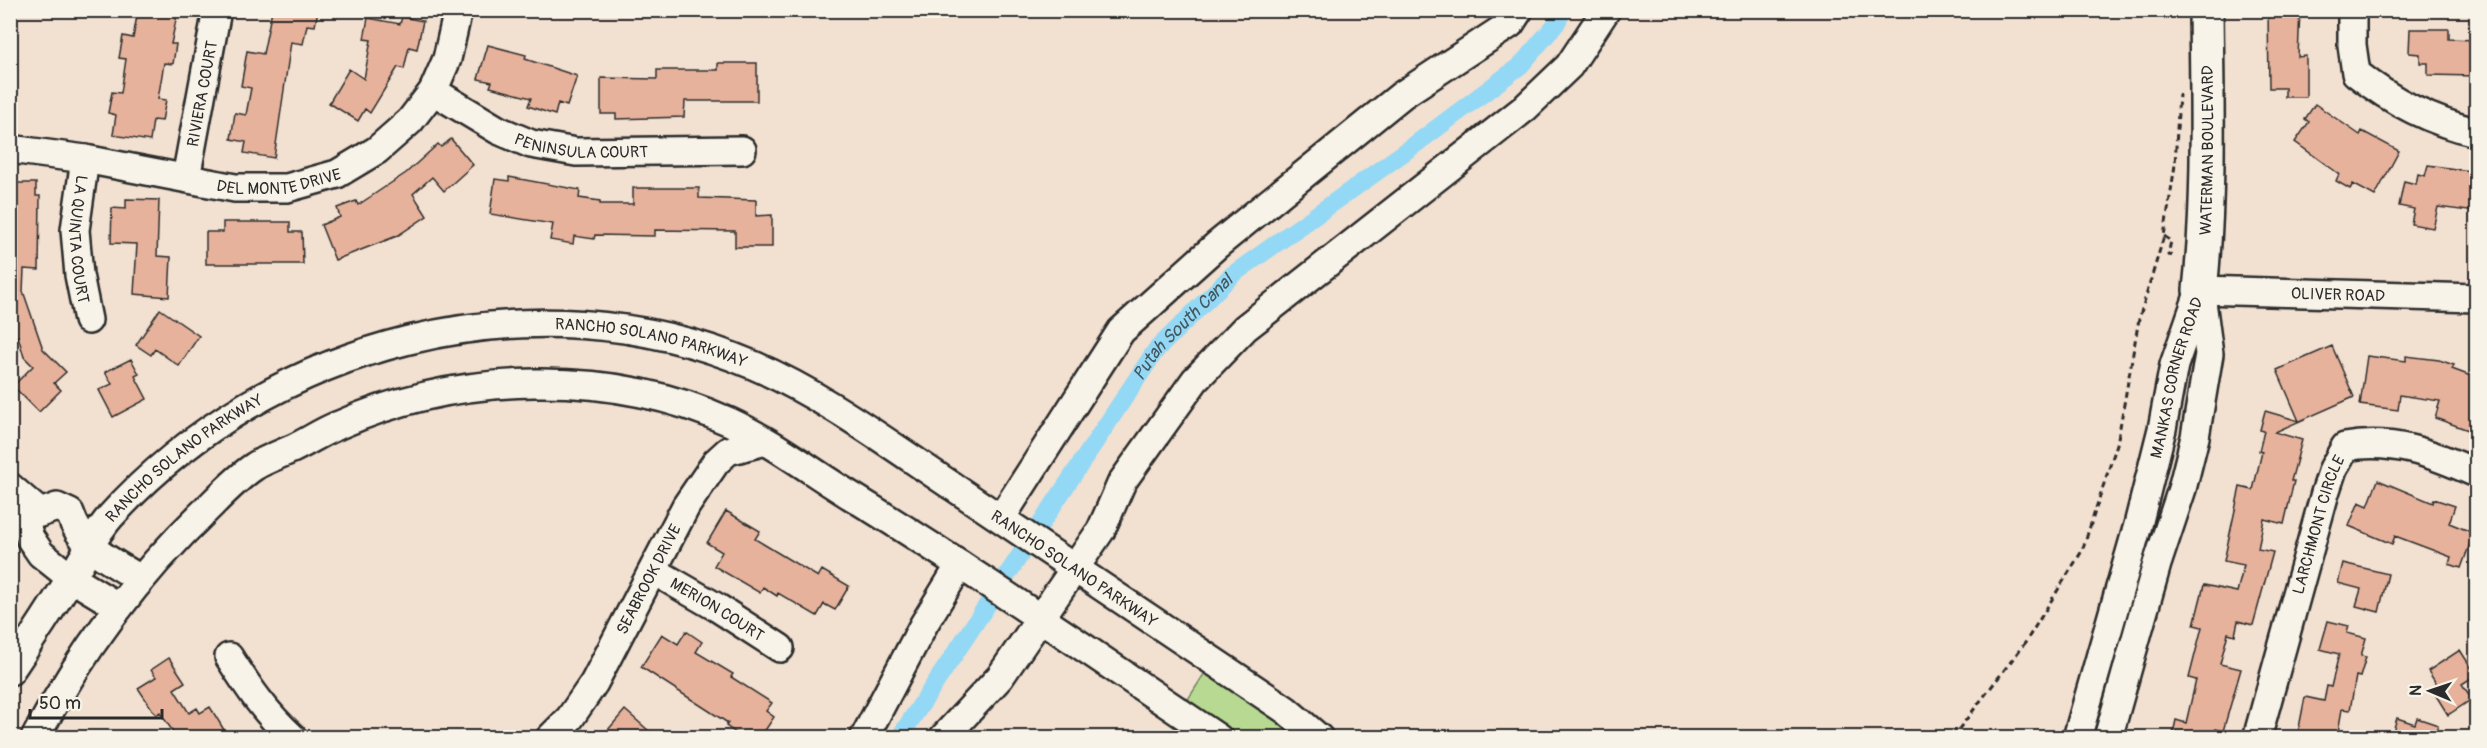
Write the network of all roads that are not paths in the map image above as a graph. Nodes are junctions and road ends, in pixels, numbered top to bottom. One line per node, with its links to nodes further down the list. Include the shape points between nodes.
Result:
1 (217, 10): 12 (street, RIVIERA COURT)
2 (458, 10): 7 (street, DEL MONTE DRIVE, via 447,59)
3 (1519, 10): 21 (street, via 1510,24 1392,103 1217,245 1121,331)
4 (1606, 10): 23 (street, via 1569,66 1525,108 1245,328 1203,371 1122,483 1101,531)
5 (2206, 10): 13 (main road, WATERMAN BOULEVARD, via 2204,256)
6 (2352, 10): 8 (street, via 2356,73 2403,104 2448,126)
7 (433, 91): 10 (street, PENINSULA COURT, via 498,130 531,144 576,152); 12 (street, DEL MONTE DRIVE, via 410,121 377,150 337,174 287,188 235,188)
8 (2476, 132)
9 (10, 149): 11 (street, DEL MONTE DRIVE)
10 (742, 150)
11 (85, 159): 12 (street, DEL MONTE DRIVE); 15 (street, LA QUINTA COURT, via 75,230)
12 (186, 178)
13 (2200, 290): 14 (street, OLIVER ROAD); 40 (street, MANKAS CORNER ROAD, via 2174,365 2138,525); 41 (street, MANKAS CORNER ROAD, via 2209,354 2194,437)
14 (2476, 298)
15 (88, 320)
16 (762, 442): 24 (street, via 887,516); 25 (street, SEABROOK DRIVE, via 728,451 716,462 686,506); 27 (street, via 721,419 671,401 623,391 518,384 457,390 339,424 254,467 182,532)
17 (2476, 473): 42 (street, LARCHMONT CIRCLE, via 2439,456 2399,445 2369,442 2345,447 2325,493)
18 (10, 487): 20 (street)
19 (10, 501): 20 (street)
20 (34, 520): 22 (street, via 57,507 70,513); 26 (street, via 30,538 41,554)
21 (1003, 520): 22 (street, RANCHO SOLANO PARKWAY, via 838,411 752,365 704,348 598,325 513,324 440,332 388,344 282,386 160,466); 23 (street, RANCHO SOLANO PARKWAY)
22 (83, 539): 26 (street, RANCHO SOLANO PARKWAY); 27 (street)
23 (1069, 565): 29 (street); 39 (street, RANCHO SOLANO PARKWAY, via 1286,710)
24 (968, 570): 29 (street); 36 (street, via 924,624)
25 (654, 571): 30 (street, MERION COURT); 35 (street, SEABROOK DRIVE, via 594,683)
26 (71, 578): 28 (street); 32 (street, RANCHO SOLANO PARKWAY)
27 (140, 579): 28 (street)
28 (119, 607): 33 (street)
29 (1033, 614): 37 (street, via 1000,677); 38 (street)
30 (780, 648)
31 (229, 657): 34 (street, via 253,696)
32 (10, 671)
33 (35, 738)
34 (293, 738)
35 (550, 738)
36 (864, 738)
37 (943, 738)
38 (1218, 738)
39 (1319, 738)
40 (2078, 738)
41 (2108, 738)
42 (2257, 738)

